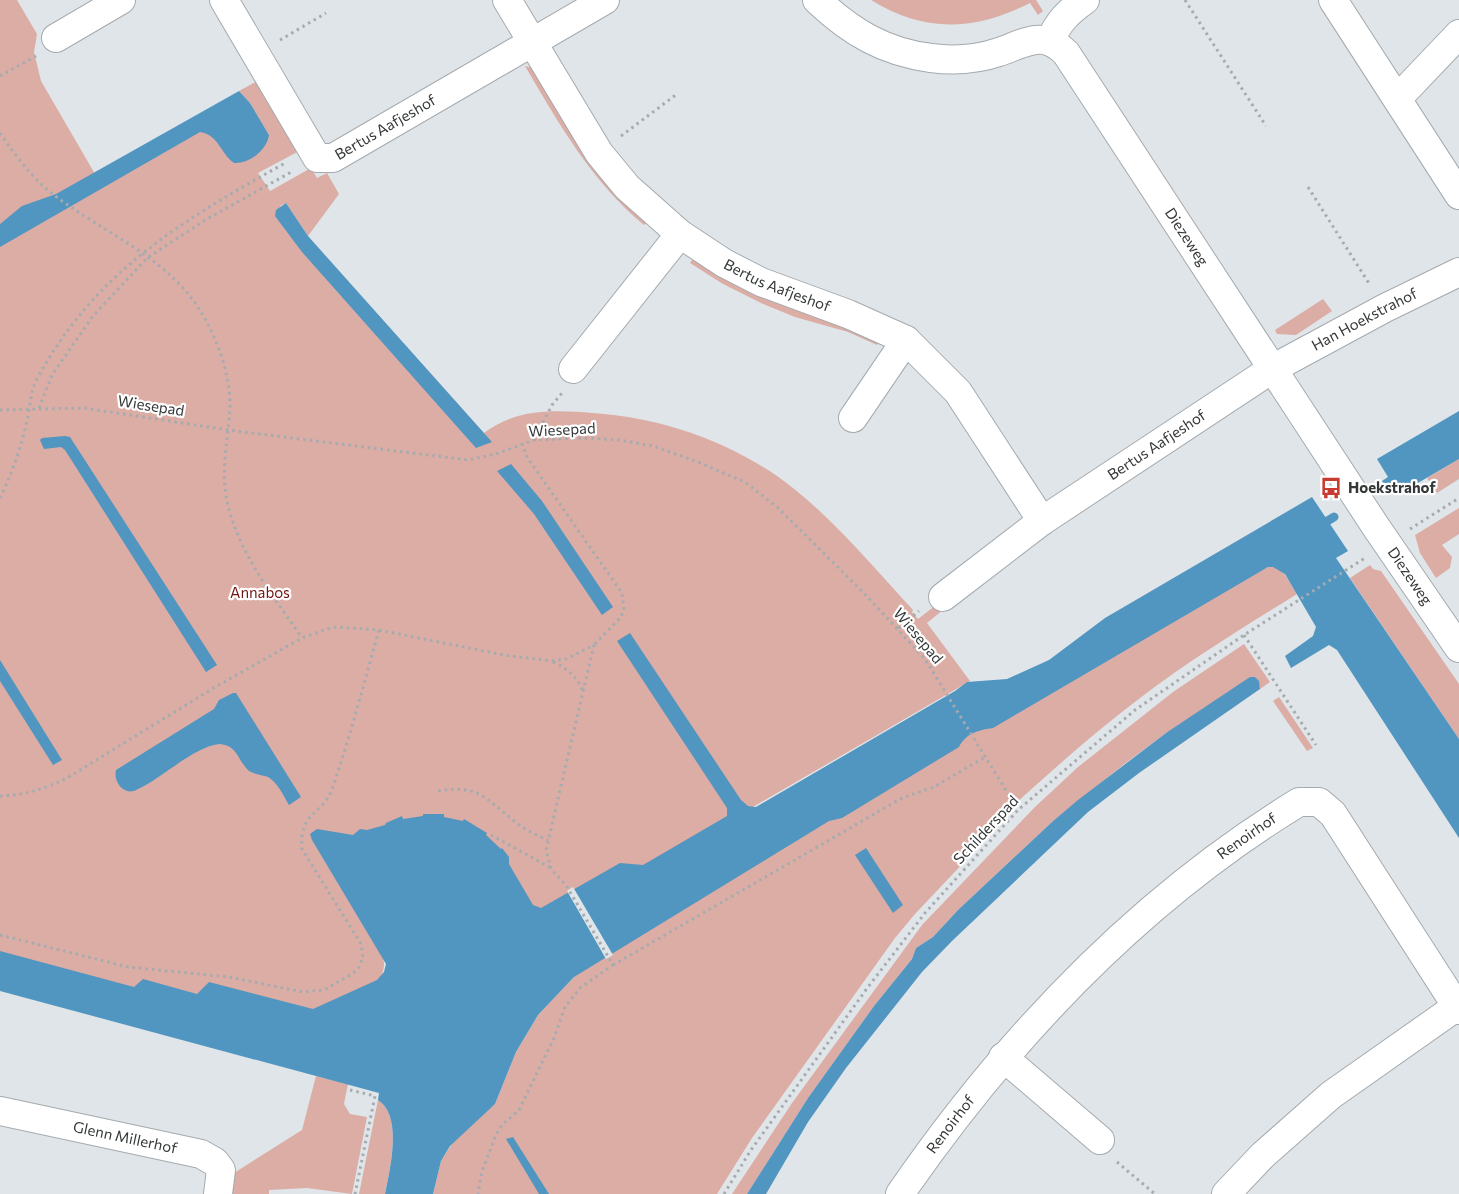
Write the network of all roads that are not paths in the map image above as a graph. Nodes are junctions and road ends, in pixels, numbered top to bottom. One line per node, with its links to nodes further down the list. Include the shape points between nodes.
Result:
1 (121, 0): 9 (street)
2 (224, 0): 10 (street, Bertus Aafjeshof, via 314,153 333,158)
3 (507, 0): 10 (street, Bertus Aafjeshof)
4 (604, 0): 10 (street, Bertus Aafjeshof)
5 (817, 0): 11 (street, via 843,24 872,41 932,58 978,57 1033,41)
6 (1085, 0): 11 (street, via 1067,12)
7 (1333, 0): 12 (street)
8 (1459, 34): 12 (street)
9 (56, 38)
10 (532, 41): 14 (street, Bertus Aafjeshof, via 599,153 627,187)
11 (1050, 41): 18 (street, Diezeweg, via 1066,53)
12 (1398, 98): 13 (street)
13 (1459, 195)
14 (680, 234): 16 (street, Bertus Aafjeshof, via 724,263 761,282 848,314); 17 (street)
15 (1459, 272): 18 (street, Han Hoekstrahof)
16 (906, 340): 19 (street); 20 (street, Bertus Aafjeshof, via 958,392)
17 (573, 369)
18 (1272, 369): 20 (street, Bertus Aafjeshof); 22 (street, Diezeweg)
19 (853, 418)
20 (1042, 522): 21 (street, Bertus Aafjeshof)
21 (943, 597)
22 (1459, 648)
23 (1458, 1007): 24 (street, Renoirhof, via 1332,814 1319,802 1299,802 1166,896 1100,953); 29 (street, Renoirhof, via 1331,1094 1263,1155)
24 (1003, 1057): 26 (street); 28 (street, Renoirhof, via 937,1140)
25 (0, 1111): 27 (street, Glenn Millerhof, via 201,1154 220,1170)
26 (1100, 1140)
27 (218, 1194)
28 (900, 1194)
29 (1226, 1194)

